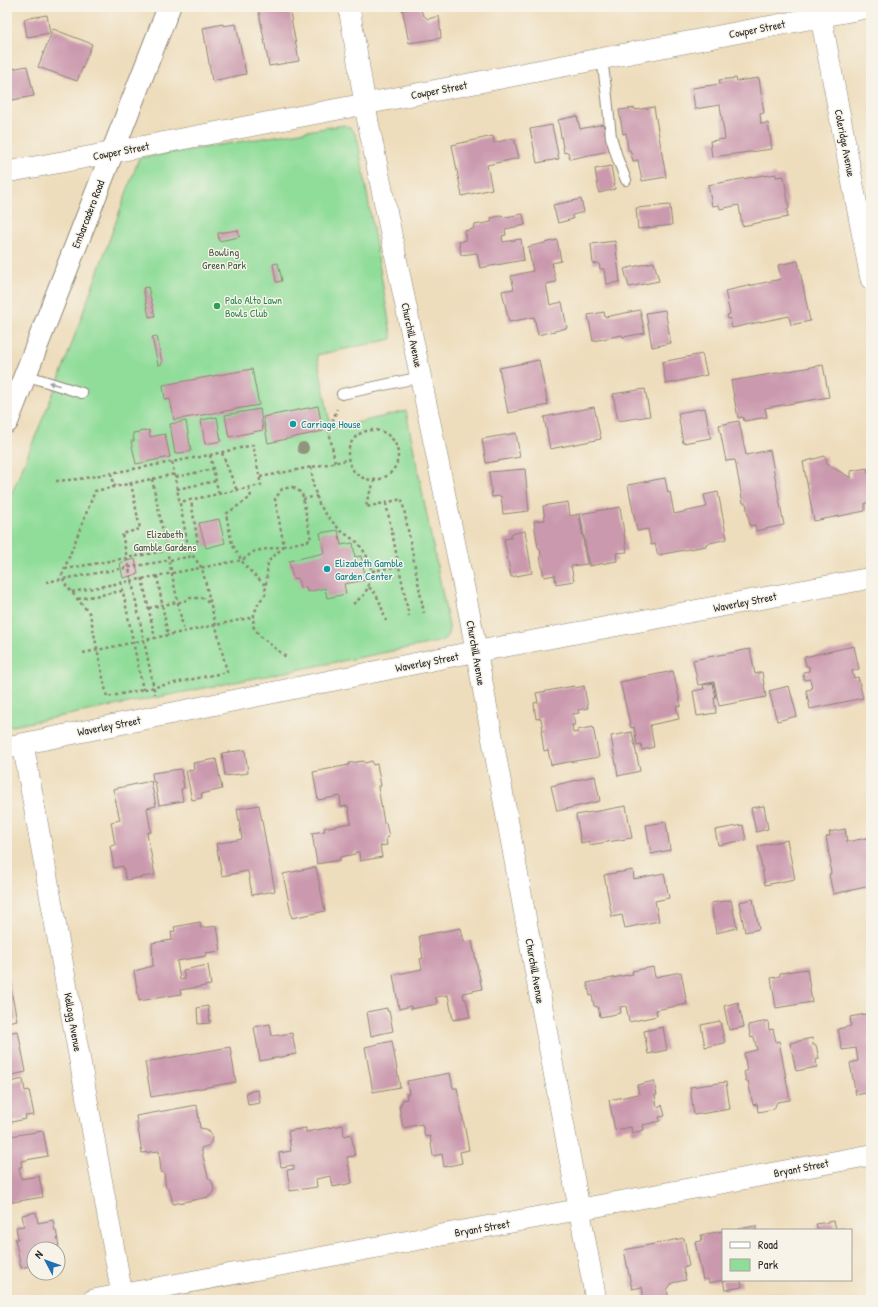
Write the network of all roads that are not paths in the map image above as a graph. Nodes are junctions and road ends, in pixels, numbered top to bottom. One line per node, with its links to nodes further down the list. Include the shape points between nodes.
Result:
1 (170, 7): 7 (main road, Embarcadero Road)
2 (349, 7): 6 (street, Churchill Avenue)
3 (871, 7): 4 (street, Cowper Street)
4 (820, 12): 5 (street, Cowper Street); 10 (street, Coleridge Avenue)
5 (602, 58): 6 (street, Cowper Street); 9 (lane, via 611,137)
6 (365, 104): 7 (street, Cowper Street); 12 (street, Churchill Avenue)
7 (113, 152): 8 (street, Cowper Street); 11 (main road, Embarcadero Road)
8 (7, 172)
9 (626, 180)
10 (871, 279)
11 (25, 376): 13 (lane, one-way to 11); 15 (main road, Embarcadero Road)
12 (420, 377): 14 (lane); 17 (street, Churchill Avenue)
13 (82, 393)
14 (342, 394)
15 (7, 422)
16 (871, 578): 17 (street, Waverley Street)
17 (476, 652): 18 (street, Waverley Street); 20 (street, Churchill Avenue)
18 (15, 745): 21 (street, Kellogg Avenue)
19 (871, 1155): 20 (street, Bryant Street)
20 (579, 1210): 21 (street, Bryant Street); 23 (street, Churchill Avenue)
21 (122, 1297): 22 (street, Bryant Street)
22 (94, 1300)
23 (596, 1300)

